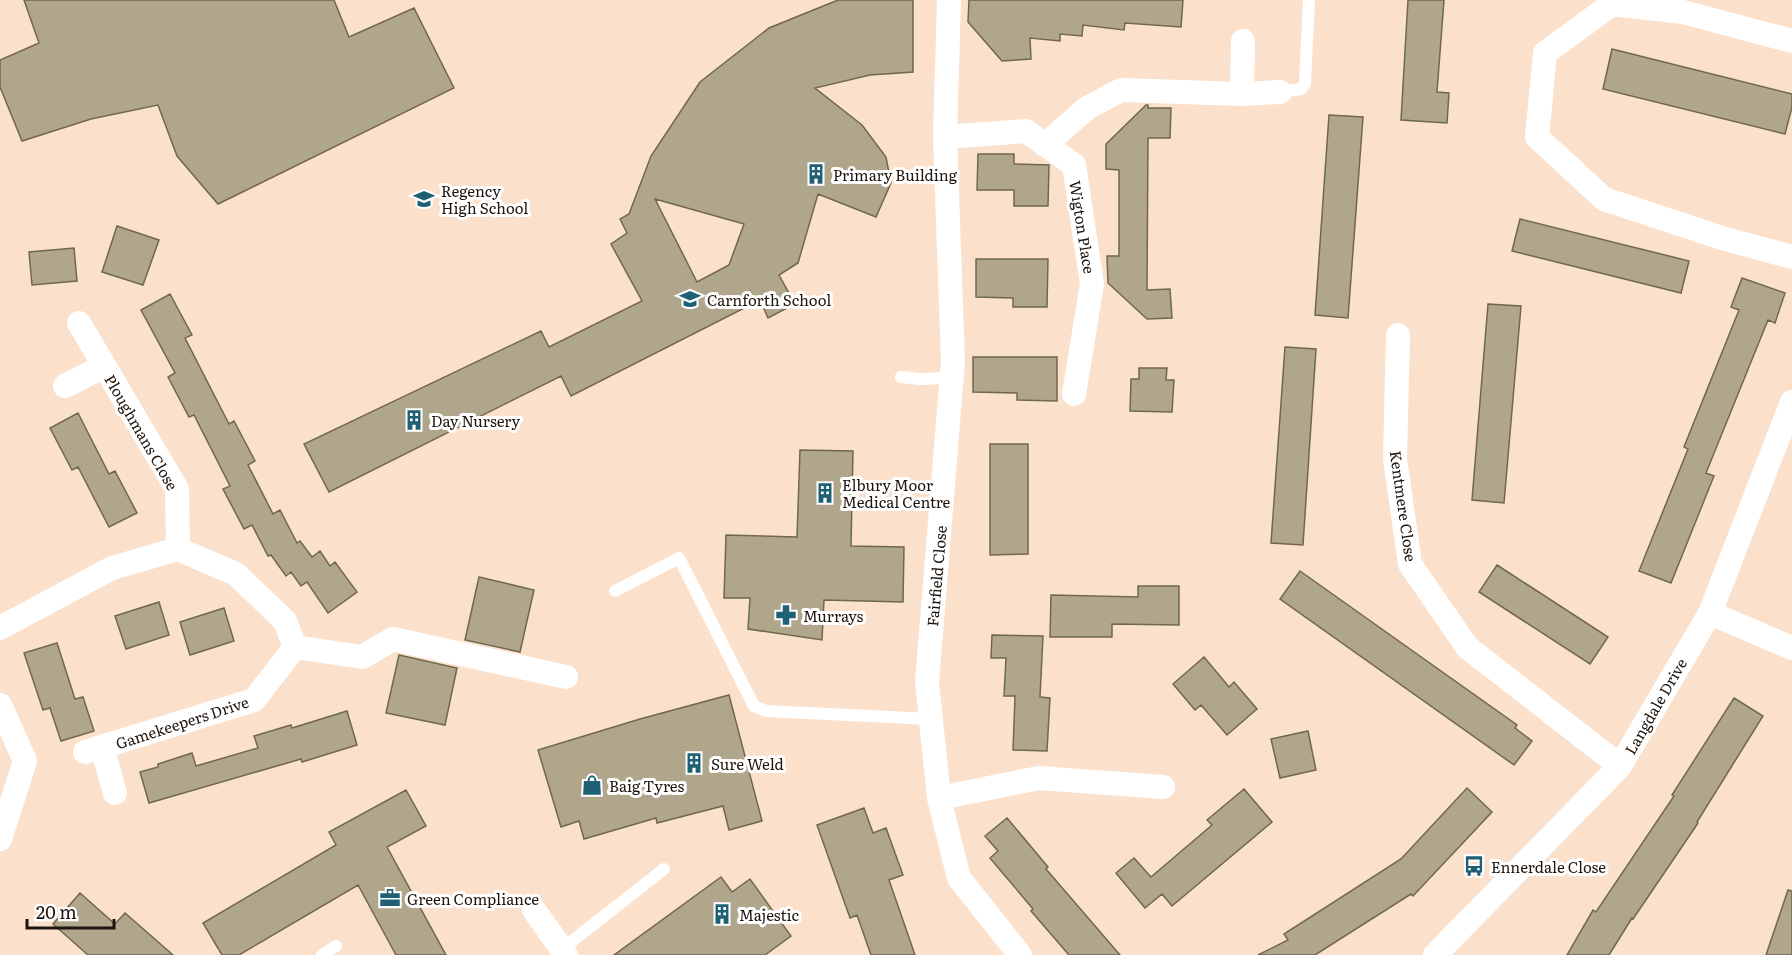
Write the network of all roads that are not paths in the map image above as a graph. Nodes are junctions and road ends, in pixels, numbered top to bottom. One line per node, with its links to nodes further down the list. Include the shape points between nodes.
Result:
1 (950, 0): 7 (street, Fairfield Close)
2 (1309, 0): 5 (lane, via 1305,84 1301,89)
3 (1792, 40): 9 (street, via 1683,12 1612,4 1545,53 1537,137 1604,199)
4 (1243, 41): 6 (street)
5 (1280, 92): 6 (street)
6 (1242, 94): 8 (street, via 1121,90 1087,108)
7 (945, 137): 8 (street, Wigton Place, via 1026,131); 14 (street, Fairfield Close)
8 (1045, 145): 16 (street, Wigton Place, via 1074,165 1092,284)
9 (1792, 257)
10 (78, 323): 12 (street, Ploughmans Close)
11 (1398, 334): 27 (street, Kentmere Close, via 1395,459 1410,564 1467,647)
12 (104, 366): 15 (street); 18 (street, Ploughmans Close, via 177,489)
13 (901, 377): 14 (lane)
14 (952, 378): 26 (street, Fairfield Close, via 927,682)
15 (65, 386)
16 (1074, 394)
17 (1792, 402): 20 (street, Langdale Drive)
18 (178, 549): 21 (street, via 112,568); 22 (street, via 236,574 285,621)
19 (615, 591): 26 (lane, via 679,558 754,706 766,711)
20 (1710, 613): 23 (street); 27 (street, Langdale Drive)
21 (0, 628)
22 (295, 647): 24 (street, via 362,657 393,639); 29 (street, Gamekeepers Drive, via 254,700 94,750)
23 (1792, 648)
24 (566, 677)
25 (0, 705): 31 (street, via 25,761)
26 (931, 719): 30 (street, Fairfield Close)
27 (1620, 766): 38 (street, Langdale Drive)
28 (1163, 787): 30 (street, via 1039,778)
29 (115, 793)
30 (939, 798): 36 (street, Fairfield Close, via 959,878)
31 (0, 839)
32 (664, 869): 35 (lane)
33 (534, 910): 35 (street)
34 (336, 946): 37 (lane)
35 (564, 952)
36 (1018, 954)
37 (322, 955)
38 (1434, 955)

